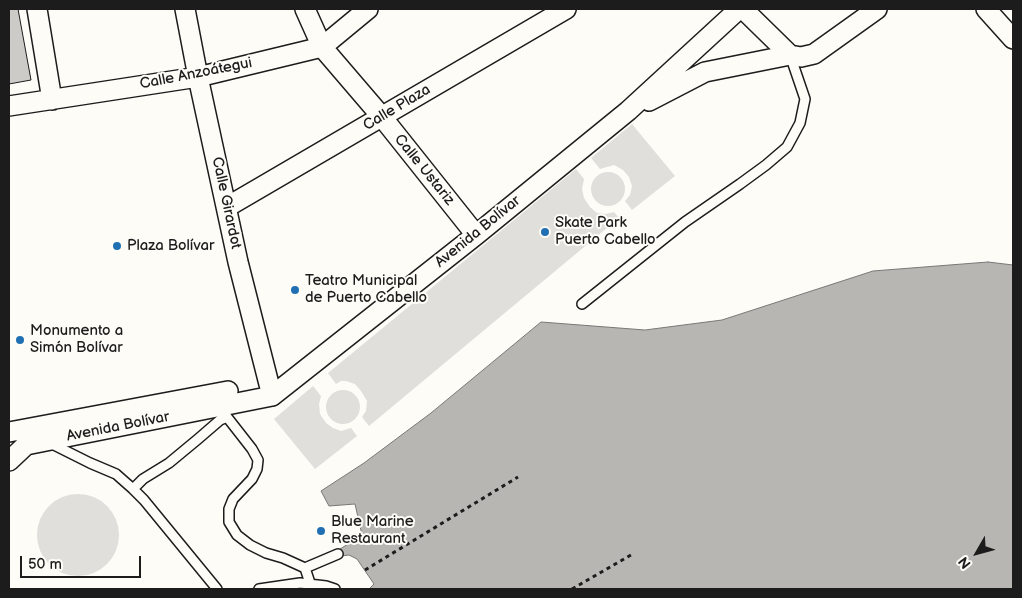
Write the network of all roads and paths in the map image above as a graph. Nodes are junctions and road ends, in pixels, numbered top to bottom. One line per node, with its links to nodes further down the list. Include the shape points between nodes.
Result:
1 (36, 9): 14 (street)
2 (185, 9): 13 (street, Calle Girardot)
3 (304, 9): 11 (street, Calle Ustariz)
4 (368, 9): 11 (street, Calle Anzoátegui)
5 (566, 9): 17 (street, Calle Plaza)
6 (739, 9): 16 (street, Avenida Bolívar)
7 (743, 9): 12 (street)
8 (877, 9): 12 (street, via 814,54)
9 (986, 9): 10 (street)
10 (1013, 39)
11 (322, 47): 13 (street, Calle Anzoátegui); 17 (street, Calle Ustariz)
12 (790, 55): 16 (street, via 705,72); 20 (lane, via 805,99 800,123 787,147)
13 (198, 77): 14 (street, Calle Anzoátegui); 18 (street, Calle Girardot)
14 (52, 100): 15 (street, Calle Anzoátegui)
15 (9, 106)
16 (628, 111): 19 (street, Avenida Bolívar)
17 (382, 117): 18 (street, Calle Plaza); 19 (street, Calle Ustariz)
18 (227, 207): 21 (street, Calle Girardot)
19 (476, 234): 21 (street, Avenida Bolívar)
20 (582, 304)
21 (270, 390): 22 (street, Avenida Bolívar); 23 (street, Avenida Bolívar)
22 (224, 411): 24 (street, Avenida Bolívar); 27 (lane, via 220,420 198,439); 30 (lane, via 258,460 252,479 233,499 229,522 250,545)
23 (9, 432)
24 (45, 441): 25 (street, Avenida Bolívar, via 26,445); 27 (lane, via 116,474)
25 (9, 461)
26 (518, 477): 31 (path)
27 (133, 489): 33 (lane)
28 (338, 554): 30 (lane)
29 (631, 554): 36 (path)
30 (305, 568): 32 (lane)
31 (365, 570)
32 (310, 584): 34 (lane); 35 (lane)
33 (216, 589)
34 (259, 589)
35 (335, 589)
36 (572, 589)

